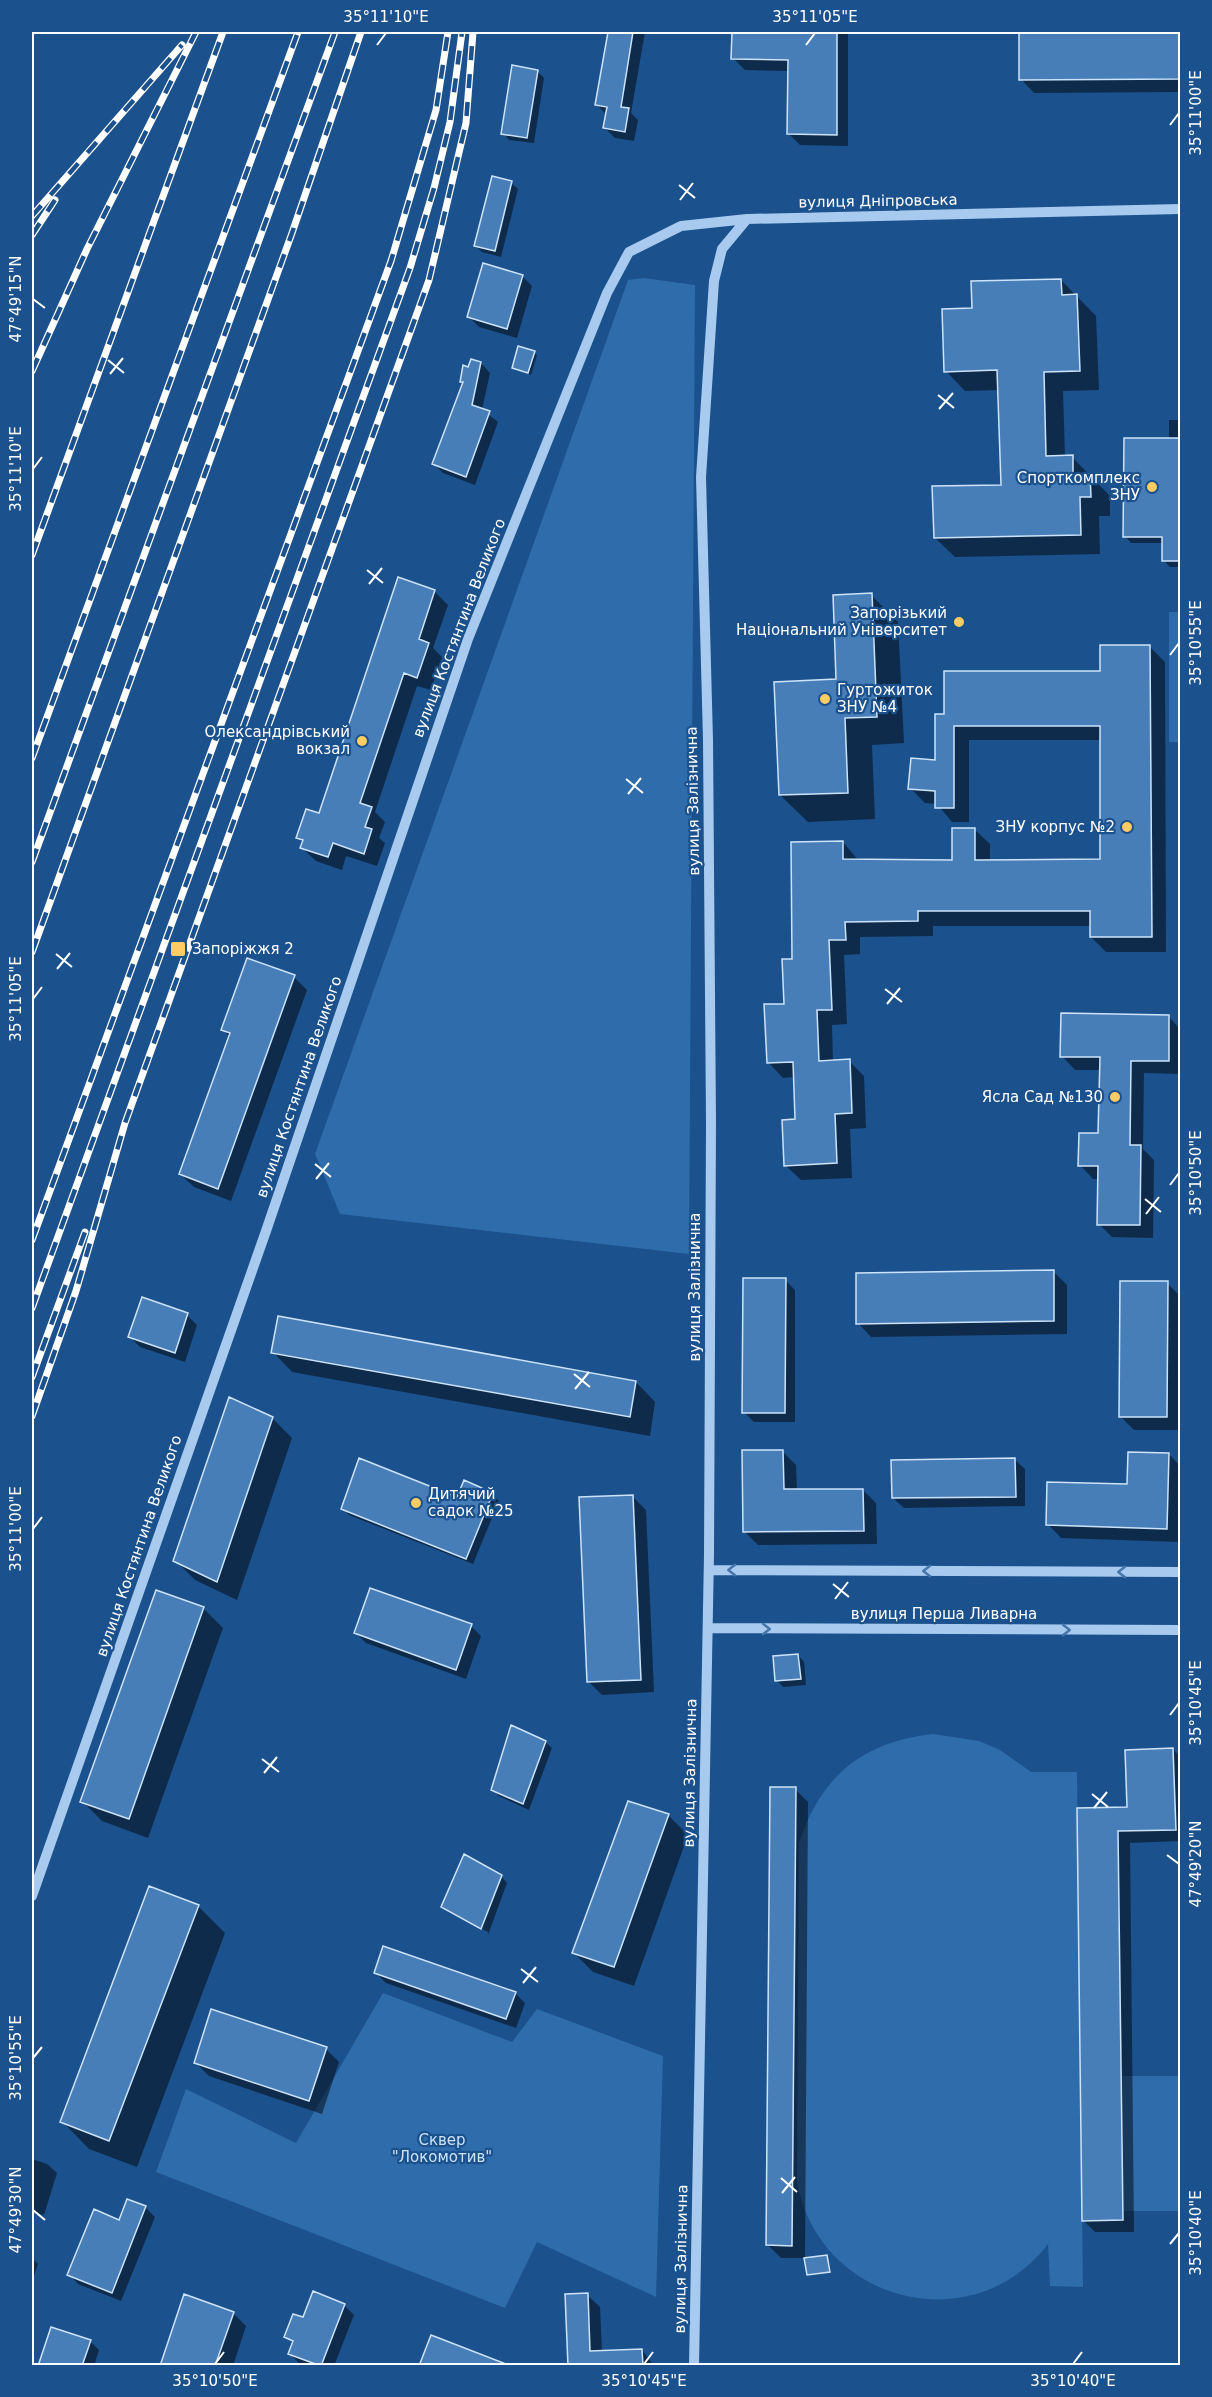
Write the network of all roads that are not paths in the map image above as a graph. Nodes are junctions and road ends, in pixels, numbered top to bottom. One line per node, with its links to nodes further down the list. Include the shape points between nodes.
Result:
1 (1180, 209): 2 (street, вулиця Дніпровська)
2 (747, 219): 3 (street, вулиця Дніпровська, via 681,226 629,252); 4 (street, вулиця Залізнична, via 722,249 714,281 701,477 711,1123)
3 (607, 293): 8 (street, вулиця Костянтина Великого, via 468,639 266,1231)
4 (709, 1570): 5 (street, one-way to 4); 6 (street, вулиця Залізнична)
5 (1180, 1572)
6 (708, 1629): 7 (street, вулиця Перша Ливарна, one-way to 7); 9 (street, вулиця Залізнична)
7 (1180, 1630)
8 (32, 1896)
9 (694, 2366)

